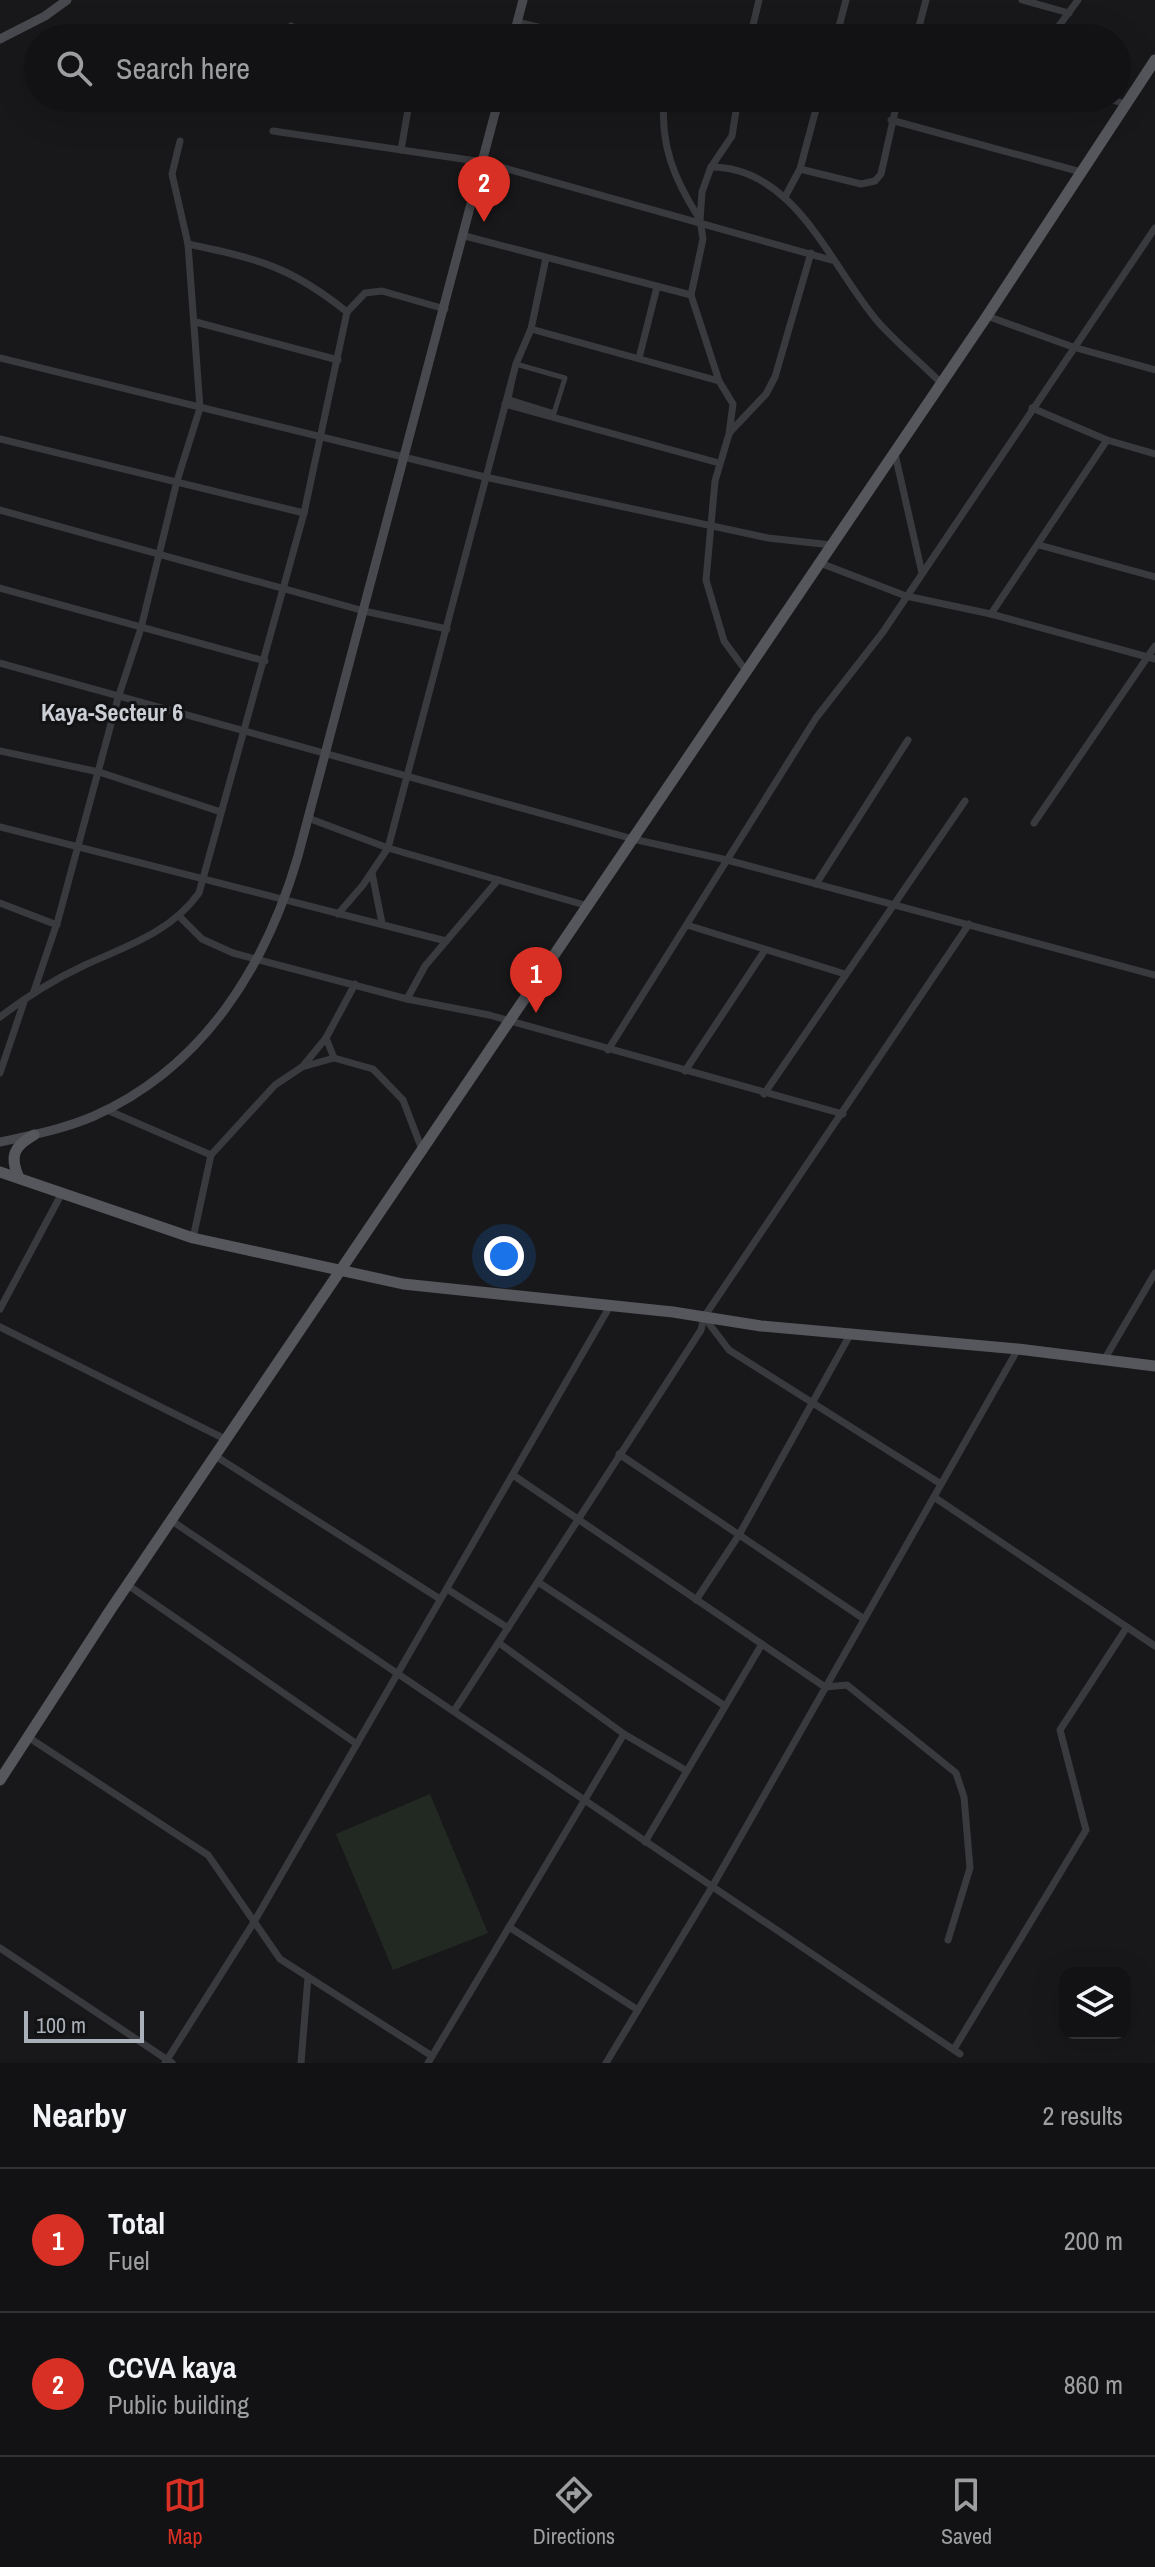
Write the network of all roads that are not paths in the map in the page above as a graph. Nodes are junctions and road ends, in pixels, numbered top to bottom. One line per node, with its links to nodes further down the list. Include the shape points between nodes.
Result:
1 (67, 0): 10 (main road)
2 (523, 0): 9 (main road)
3 (759, 0): 12 (street)
4 (846, 0): 13 (street)
5 (926, 0): 14 (street)
6 (1022, 0): 8 (street)
7 (1078, 0): 8 (street)
8 (1069, 13): 15 (street)
9 (517, 22): 11 (street)
10 (29, 24)
11 (525, 24)
12 (753, 24)
13 (840, 24)
14 (920, 24)
15 (1061, 24)
16 (24, 27): 17 (main road)
17 (0, 39)
18 (1155, 60): 19 (main road)
19 (1131, 96)
20 (408, 112): 30 (street)
21 (496, 112): 31 (main road)
22 (664, 112): 36 (street, via 665,149 675,180)
23 (736, 112): 32 (street, via 732,136)
24 (815, 112): 33 (street)
25 (894, 112): 27 (street)
26 (1121, 112): 34 (main road)
27 (891, 120): 33 (street, via 881,174 875,181 861,184); 34 (street)
28 (273, 131): 30 (street)
29 (180, 141): 39 (street, via 172,174)
30 (401, 150): 31 (street)
31 (483, 162): 36 (street); 38 (main road)
32 (711, 167): 35 (street, via 734,167); 36 (street)
33 (800, 169): 35 (street)
34 (1081, 172): 47 (main road)
35 (786, 195): 42 (street)
36 (700, 220): 40 (street); 44 (street, via 703,239)
37 (1155, 228): 50 (street)
38 (465, 236): 41 (street); 45 (main road)
39 (188, 244): 46 (street, via 280,267); 48 (street)
40 (811, 253): 42 (street); 61 (street, via 775,377)
41 (546, 258): 43 (street); 49 (street)
42 (831, 260): 57 (street, via 880,324)
43 (657, 287): 44 (street); 52 (street)
44 (691, 295): 56 (street)
45 (445, 309): 46 (street, via 382,291 365,293); 67 (main road)
46 (347, 312): 53 (street)
47 (987, 316): 50 (street); 57 (main road)
48 (196, 322): 53 (street); 59 (street)
49 (531, 329): 52 (street); 54 (street)
50 (1073, 347): 55 (street); 60 (street)
51 (0, 358): 59 (street)
52 (639, 358): 56 (street)
53 (338, 360): 62 (street)
54 (516, 364): 54 (street, via 565,378 554,413 509,399); 58 (street)
55 (1155, 370)
56 (719, 381): 61 (street, via 733,404)
57 (941, 383): 65 (main road)
58 (505, 404): 68 (street); 69 (street)
59 (200, 408): 62 (street); 70 (street)
60 (1032, 408): 64 (street); 78 (street)
61 (729, 434): 68 (street)
62 (323, 437): 67 (street); 72 (street)
63 (0, 439): 70 (street)
64 (1107, 440): 66 (street); 75 (street)
65 (894, 452): 74 (main road); 78 (street)
66 (1155, 454)
67 (406, 459): 69 (street); 83 (main road)
68 (719, 463): 73 (street)
69 (485, 477): 73 (street); 86 (street)
70 (177, 481): 72 (street); 76 (street)
71 (0, 510): 76 (street)
72 (304, 513): 81 (street)
73 (709, 526): 74 (street); 91 (street, via 706,580 724,641)
74 (833, 545): 77 (main road)
75 (1039, 545): 79 (street); 84 (street)
76 (158, 554): 81 (street); 85 (street)
77 (820, 563): 82 (street); 91 (main road)
78 (922, 573): 82 (street)
79 (1155, 577)
80 (0, 588): 85 (street)
81 (284, 589): 83 (street); 89 (street)
82 (906, 596): 84 (street); 107 (street, via 816,718)
83 (364, 611): 86 (street); 96 (main road)
84 (991, 614): 88 (street)
85 (141, 628): 89 (street); 92 (street)
86 (447, 629): 98 (street)
87 (1155, 646): 88 (street)
88 (1151, 659): 102 (street)
89 (265, 661): 93 (street)
90 (0, 663): 92 (street)
91 (746, 671): 104 (main road)
92 (118, 698): 93 (street); 97 (street)
93 (245, 733): 96 (street); 100 (street)
94 (908, 740): 111 (street)
95 (0, 751): 97 (street)
96 (326, 752): 98 (street); 101 (main road)
97 (99, 772): 100 (street); 105 (street)
98 (410, 775): 104 (street); 106 (street)
99 (965, 801): 114 (street)
100 (221, 812): 110 (street)
101 (308, 818): 106 (street); 112 (main road)
102 (1034, 823)
103 (0, 827): 105 (street)
104 (633, 839): 107 (street); 115 (main road)
105 (79, 845): 110 (street); 120 (street)
106 (388, 848): 108 (street); 109 (street)
107 (727, 860): 111 (street); 121 (street)
108 (372, 873): 116 (street); 118 (street)
109 (498, 880): 115 (street); 122 (street)
110 (205, 882): 112 (street); 117 (street)
111 (816, 884): 114 (street)
112 (285, 901): 116 (street); 124 (main road)
113 (0, 903): 120 (street)
114 (891, 905): 119 (street); 125 (street)
115 (588, 906): 132 (main road)
116 (338, 914): 118 (street)
117 (179, 916): 124 (street, via 212,945); 128 (street)
118 (382, 923): 122 (street)
119 (969, 924): 126 (street); 141 (street)
120 (57, 925): 128 (street)
121 (687, 925): 123 (street); 134 (street)
122 (446, 941): 129 (street)
123 (765, 950): 125 (street); 137 (street)
124 (259, 960): 127 (street); 140 (main road, via 217,1022 164,1071)
125 (845, 974): 139 (street)
126 (1155, 975)
127 (355, 984): 129 (street); 133 (street)
128 (33, 994): 130 (street)
129 (407, 999): 132 (street)
130 (25, 1000): 131 (street); 138 (street)
131 (0, 1017)
132 (510, 1023): 134 (street); 144 (main road)
133 (326, 1038): 135 (street); 136 (street)
134 (608, 1050): 137 (street)
135 (334, 1058): 136 (street); 144 (street, via 362,1064 385,1077 413,1120)
136 (302, 1067): 145 (street, via 275,1085)
137 (685, 1071): 139 (street)
138 (0, 1073)
139 (764, 1094): 141 (street)
140 (107, 1110): 142 (main road); 145 (street)
141 (843, 1114): 154 (street)
142 (34, 1135): 143 (main road); 147 (main road, via 14,1151)
143 (0, 1142)
144 (423, 1153): 150 (main road)
145 (211, 1155): 149 (street)
146 (0, 1172): 147 (main road)
147 (19, 1178): 148 (main road)
148 (62, 1193): 149 (main road); 153 (street)
149 (193, 1238): 150 (main road)
150 (341, 1271): 152 (main road, via 403,1284); 161 (main road)
151 (1155, 1273): 158 (street)
152 (610, 1306): 154 (main road); 164 (street)
153 (0, 1309)
154 (704, 1317): 156 (main road); 160 (street, via 729,1350); 162 (street, via 701,1330)
155 (0, 1327): 161 (street)
156 (851, 1333): 157 (main road); 160 (street)
157 (1018, 1349): 158 (main road); 165 (street)
158 (1104, 1360): 159 (main road)
159 (1155, 1366)
160 (811, 1402): 165 (street); 169 (street)
161 (228, 1440): 163 (main road)
162 (619, 1454): 167 (street); 169 (street)
163 (217, 1457): 168 (main road); 173 (street)
164 (513, 1475): 167 (street); 172 (street)
165 (941, 1484): 166 (street)
166 (934, 1497): 175 (street); 176 (street)
167 (576, 1518): 170 (street); 174 (street)
168 (172, 1521): 171 (main road); 181 (street)
169 (739, 1535): 174 (street); 175 (street)
170 (538, 1582): 177 (street); 183 (street)
171 (128, 1585): 186 (main road); 187 (street)
172 (447, 1589): 173 (street); 177 (street)
173 (440, 1599): 181 (street)
174 (696, 1600): 179 (street)
175 (864, 1619): 182 (street)
176 (1127, 1627): 180 (street); 192 (street, via 1060,1730 1086,1830 957,2052)
177 (508, 1628): 178 (street)
178 (499, 1643): 184 (street); 185 (street)
179 (762, 1644): 182 (street); 183 (street)
180 (1155, 1646)
181 (398, 1673): 184 (street); 187 (street)
182 (825, 1687): 192 (street); 195 (street, via 847,1685 956,1773 964,1797 970,1868)
183 (725, 1706): 188 (street)
184 (454, 1711): 190 (street)
185 (624, 1734): 188 (street); 190 (street)
186 (28, 1737): 189 (main road); 193 (street, via 208,1855)
187 (357, 1744): 193 (street)
188 (687, 1771): 191 (street)
189 (1, 1776)
190 (585, 1802): 191 (street); 194 (street)
191 (645, 1842): 192 (street)
192 (712, 1887): 198 (street)
193 (254, 1922): 197 (street, via 280,1959); 200 (street)
194 (509, 1927): 198 (street); 199 (street)
195 (948, 1940)
196 (0, 1948): 200 (street)
197 (308, 1977): 199 (street); 201 (street)
198 (638, 2010): 202 (street)
199 (430, 2060)
200 (168, 2062)
201 (301, 2063)
202 (606, 2063)

